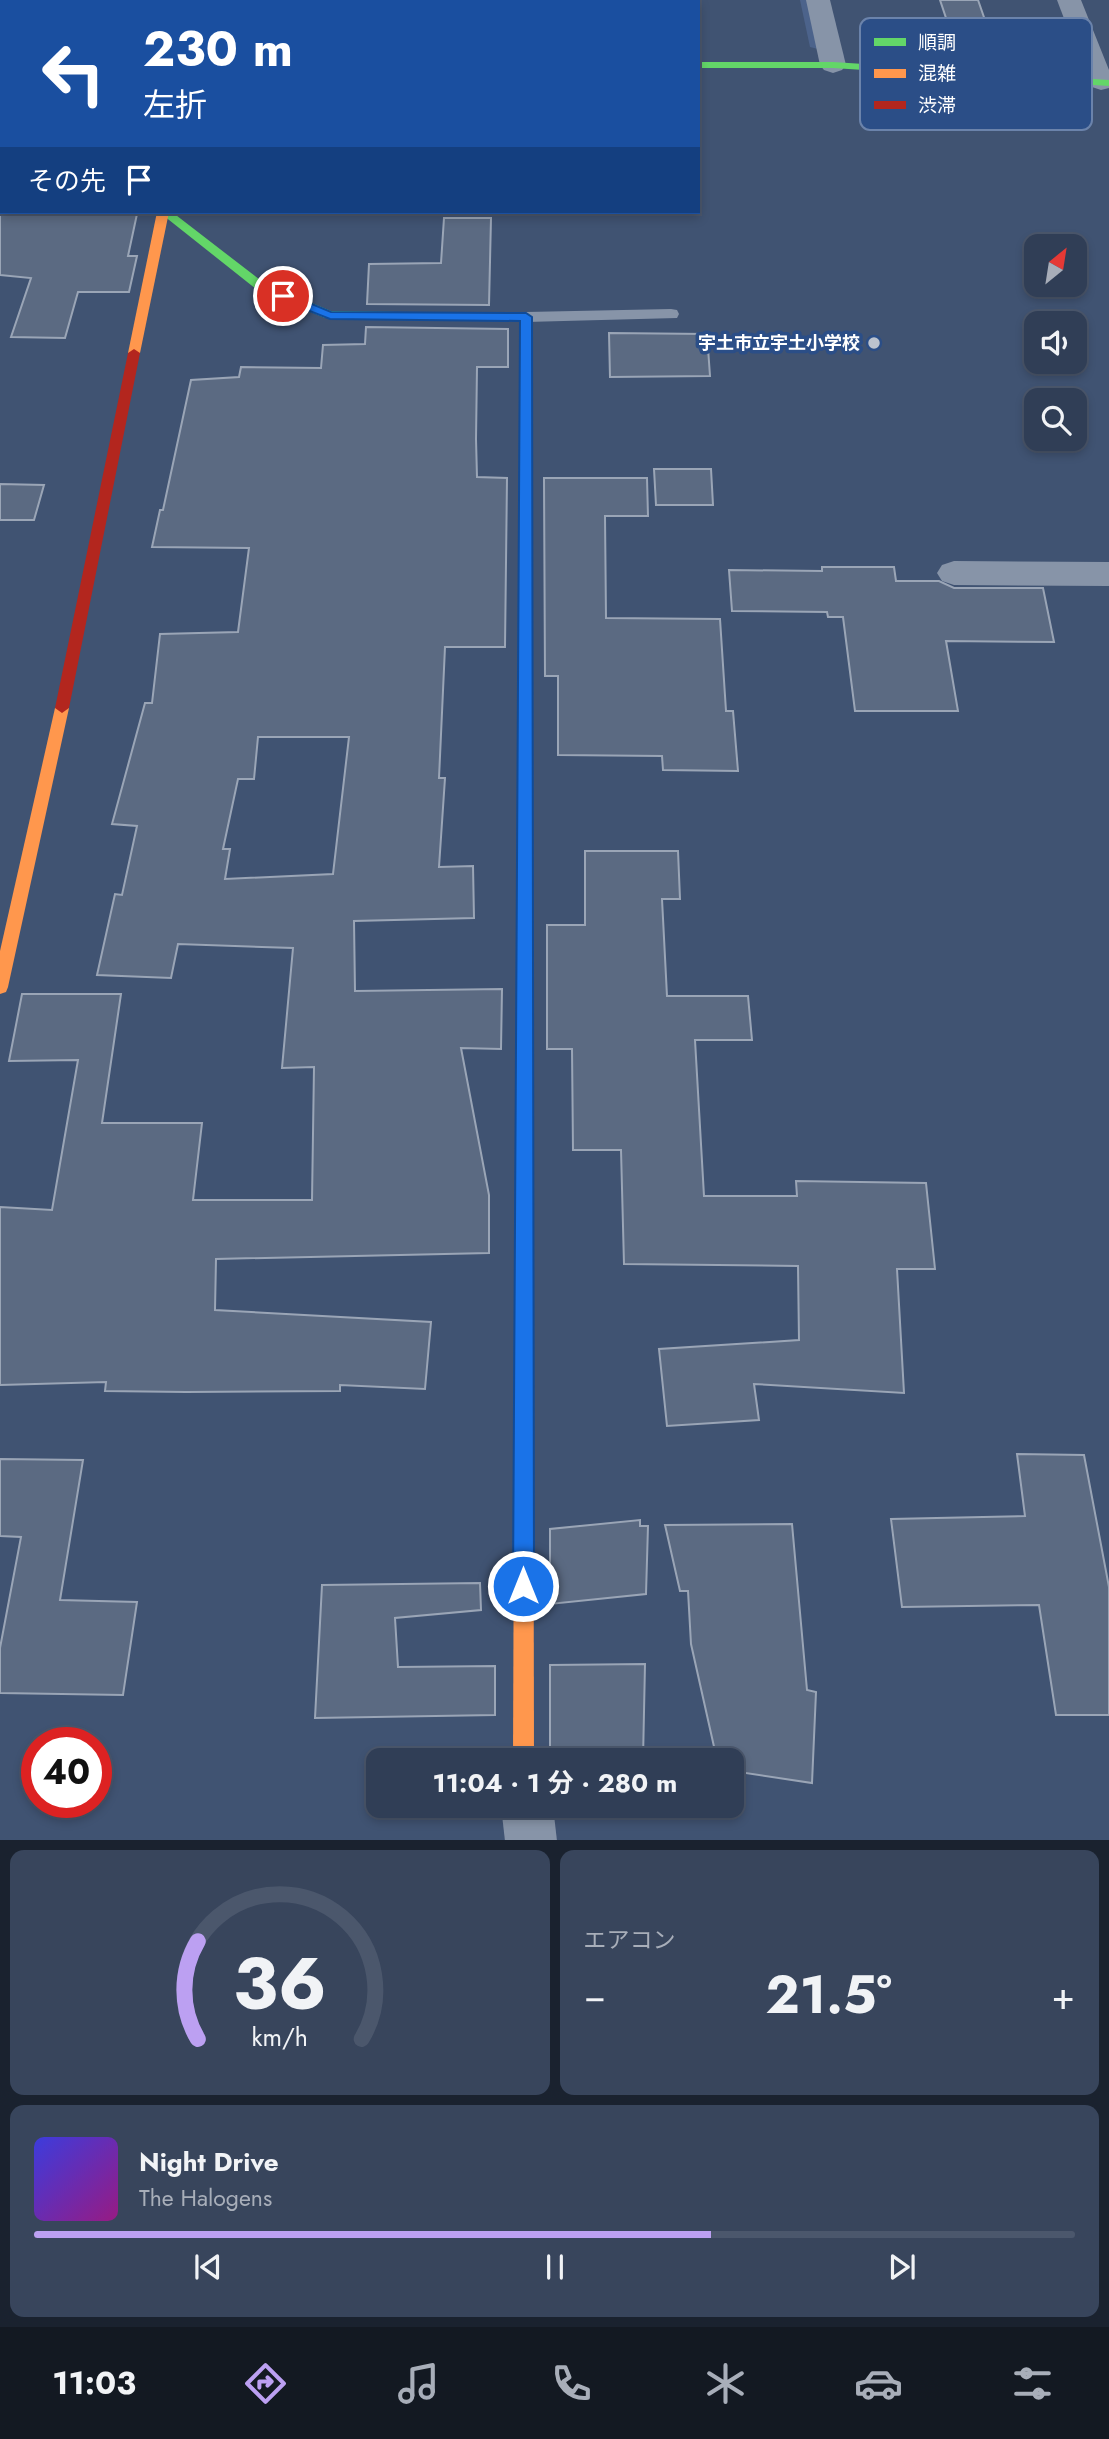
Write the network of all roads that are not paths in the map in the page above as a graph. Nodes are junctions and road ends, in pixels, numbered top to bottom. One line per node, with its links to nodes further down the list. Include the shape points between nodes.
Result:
1 (818, 0): 6 (street)
2 (1069, 0): 3 (street)
3 (1077, 18)
4 (1092, 52): 8 (street)
5 (700, 65): 6 (street)
6 (833, 65): 7 (street)
7 (860, 67)
8 (1105, 82)
9 (164, 214): 15 (street)
10 (167, 214): 12 (street, via 260,286 330,315)
11 (671, 314): 12 (lane)
12 (526, 317): 16 (street)
13 (954, 573): 14 (street)
14 (1109, 574)
15 (0, 987)
16 (523, 1748)
17 (528, 1818): 18 (street)
18 (531, 1840)

